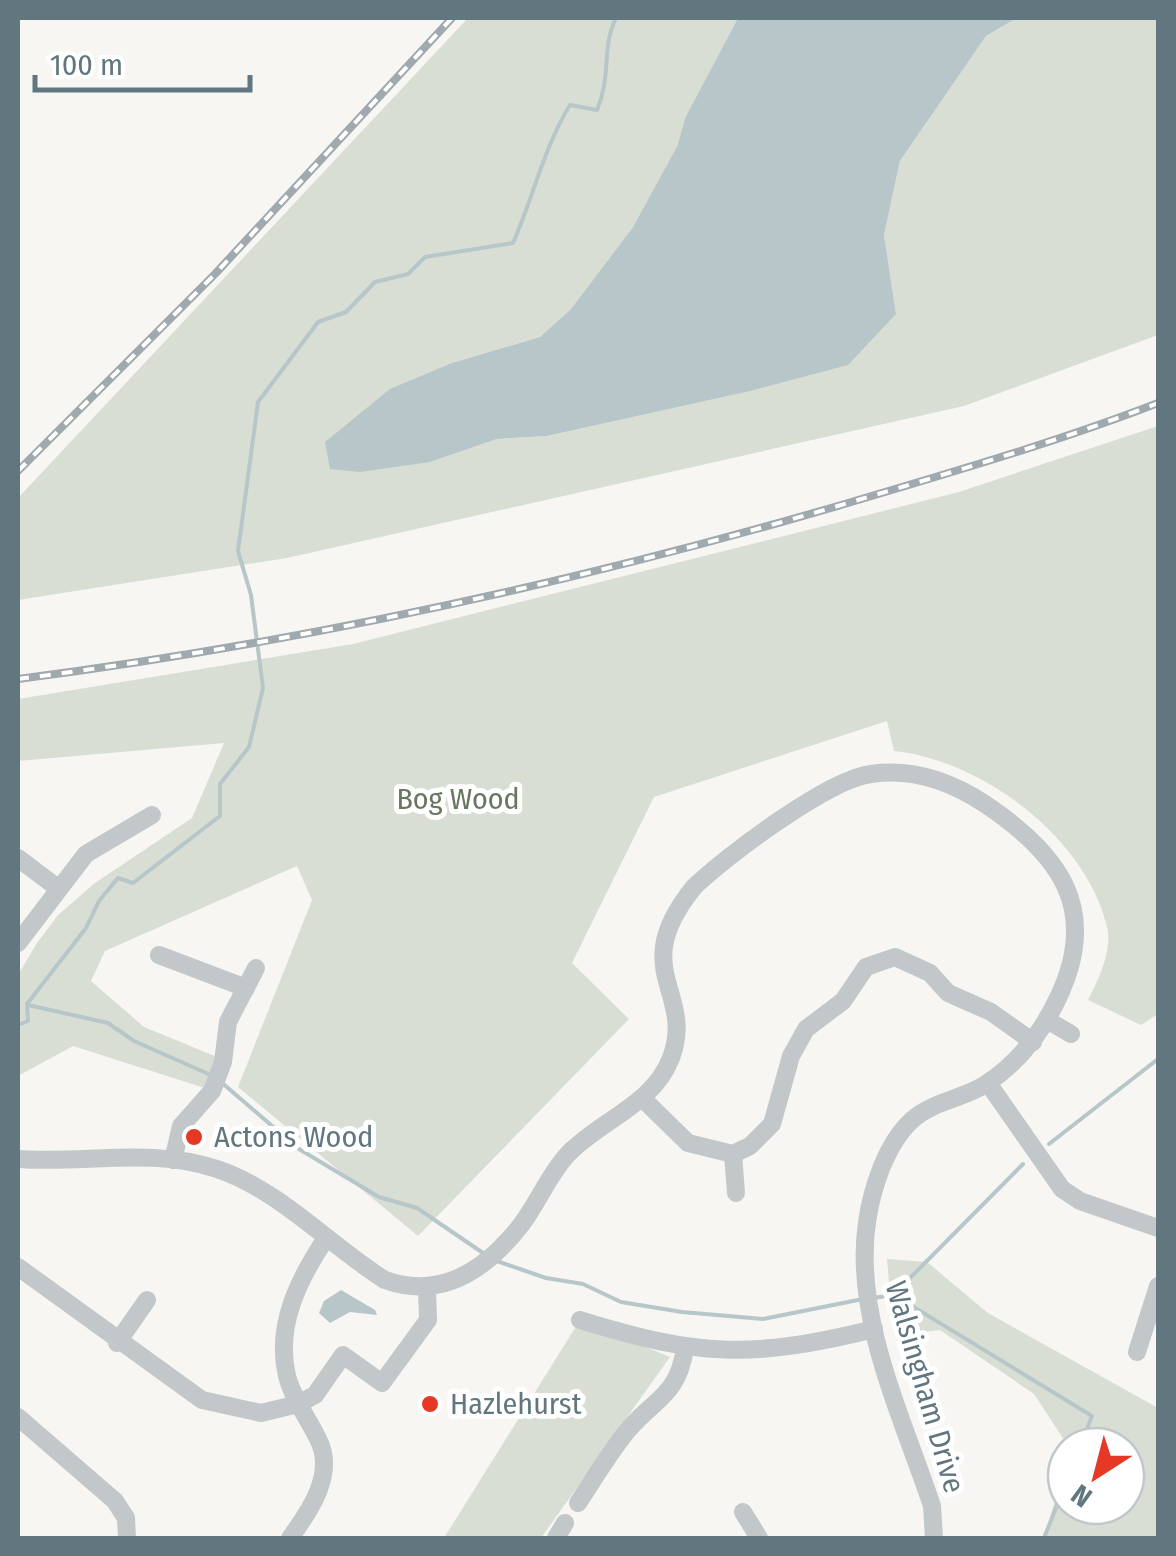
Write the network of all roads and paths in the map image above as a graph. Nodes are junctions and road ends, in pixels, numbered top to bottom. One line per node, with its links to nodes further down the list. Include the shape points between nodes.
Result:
1 (152, 815): 3 (street, via 86,854)
2 (18, 858): 3 (street)
3 (59, 888): 4 (street)
4 (18, 943)
5 (159, 955): 7 (street)
6 (256, 968): 7 (street)
7 (246, 988): 15 (street, via 228,1022 212,1091 181,1126)
8 (1048, 1020): 9 (street); 10 (street, Walsingham Drive); 12 (street, Walsingham Drive, via 1075,962 1078,937 1077,916 1058,874 1014,826 953,786 918,774 864,775 796,810 711,871 681,903 662,944 674,1048)
9 (1071, 1034)
10 (1033, 1042): 11 (street, Walsingham Drive); 13 (street, via 991,1012 948,993 930,972 895,957 866,967 843,1001 797,1042 772,1124)
11 (988, 1083): 17 (street, via 1062,1189); 24 (street, Walsingham Drive, via 929,1109 898,1136 872,1198 864,1243)
12 (642, 1098): 13 (street, via 688,1143); 21 (street, Walsingham Drive, via 566,1156 504,1242 441,1288)
13 (734, 1154): 16 (street)
14 (18, 1160): 15 (street)
15 (173, 1160): 18 (street, via 247,1182)
16 (736, 1192)
17 (1158, 1228)
18 (326, 1238): 21 (street, via 385,1280); 28 (street, via 299,1279 284,1329 286,1375)
19 (18, 1267): 25 (street)
20 (1158, 1286): 27 (street)
21 (427, 1288): 28 (street, via 428,1320 382,1383 343,1355 315,1395)
22 (148, 1300): 25 (street)
23 (580, 1320): 26 (street)
24 (874, 1329): 26 (street, via 802,1346); 35 (street, Walsingham Drive, via 932,1506)
25 (117, 1343): 28 (street, via 202,1400 261,1413)
26 (685, 1350): 30 (street, via 669,1394 629,1428)
27 (1137, 1352)
28 (298, 1404): 33 (street, via 321,1443 323,1480)
29 (18, 1418): 32 (street, via 114,1500)
30 (578, 1503)
31 (742, 1512): 34 (street)
32 (133, 1530)
33 (290, 1538)
34 (760, 1538)
35 (934, 1538)

